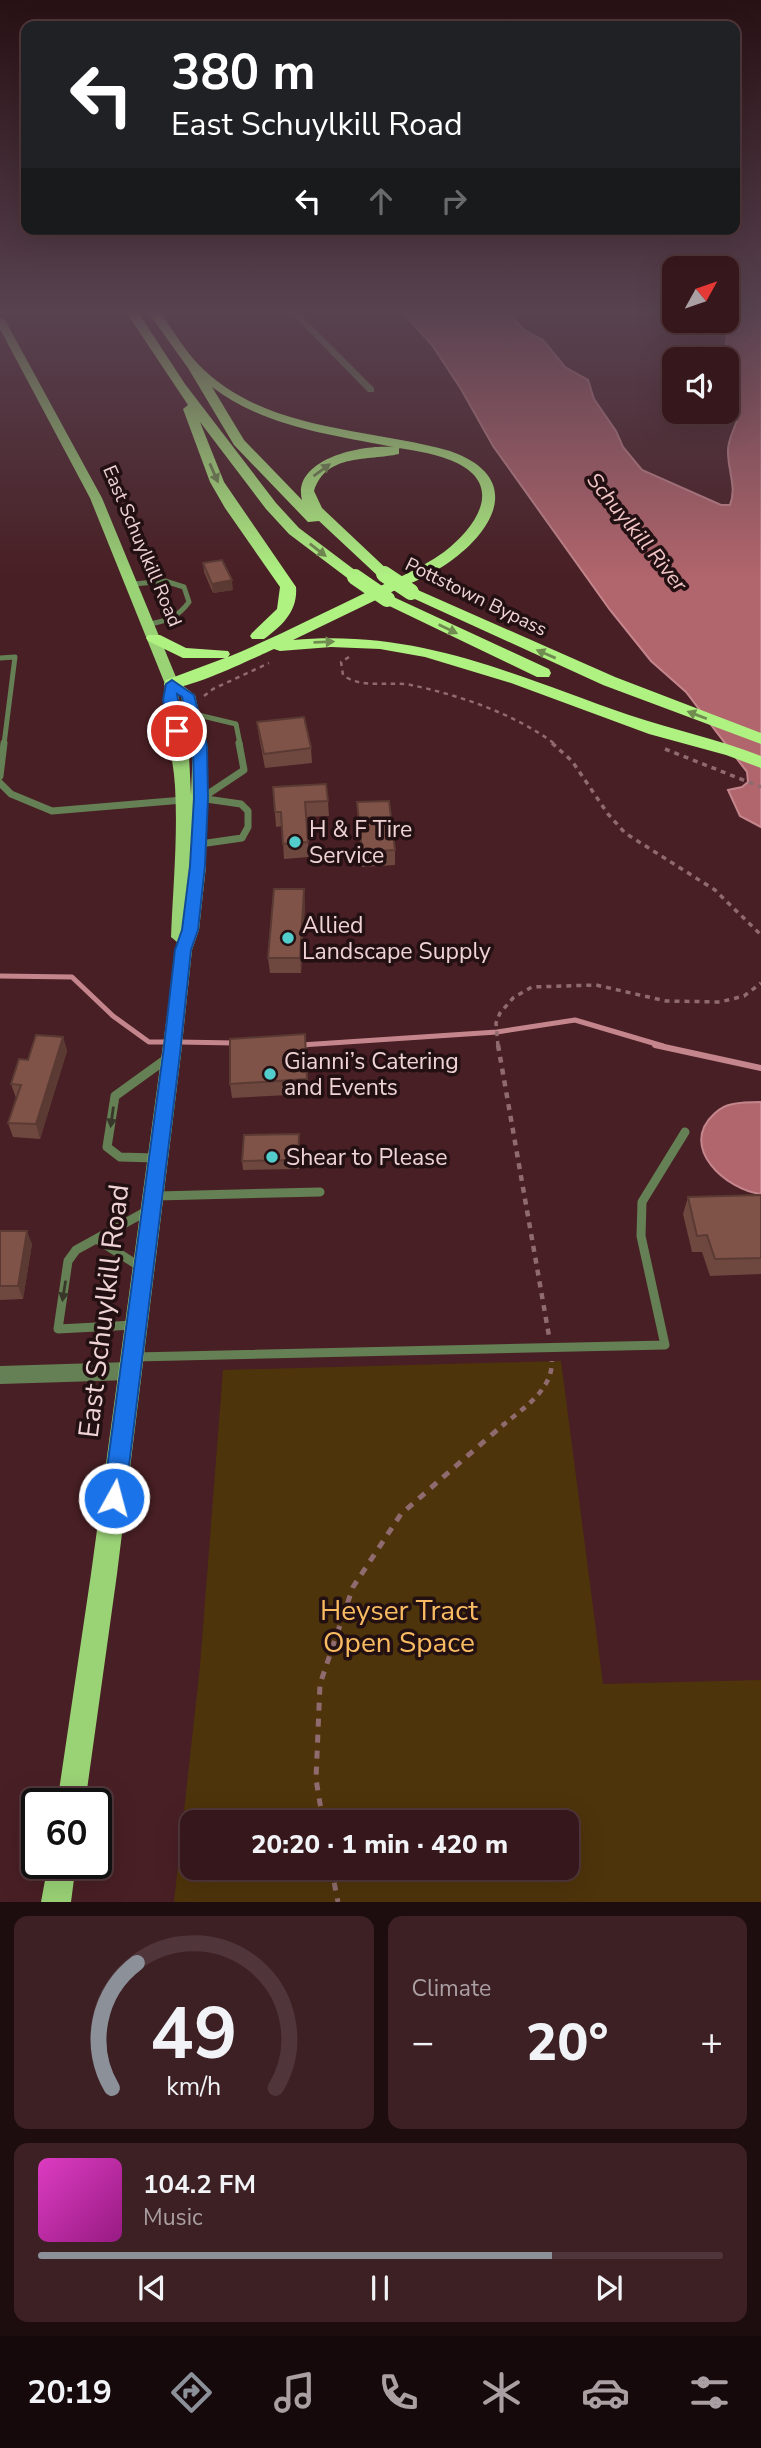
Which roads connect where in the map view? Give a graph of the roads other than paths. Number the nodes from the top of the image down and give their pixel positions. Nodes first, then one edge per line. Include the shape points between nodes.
1 (41, 401) edge
2 (186, 401) edge
3 (191, 401) edge
4 (214, 401) edge
5 (242, 401) edge
6 (384, 574) junction
7 (134, 584) junction
8 (151, 631) junction
9 (258, 643) junction
10 (222, 654) junction
11 (0, 658) edge
12 (172, 684) junction
13 (192, 710) junction
14 (624, 712) junction
15 (761, 739) edge
16 (761, 762) edge
17 (0, 776) edge
18 (0, 783) edge
19 (201, 798) junction
20 (184, 800) junction
21 (191, 845) junction
22 (172, 1054) junction
23 (685, 1132) dead end
24 (157, 1158) junction
25 (320, 1192) dead end
26 (152, 1203) junction
27 (98, 1240) junction
28 (144, 1269) junction
29 (136, 1325) junction
30 (131, 1364) junction
31 (0, 1375) edge
32 (73, 1788) edge
33 (60, 1879) edge
34 (56, 1902) edge

1 - 7 main road, East Schuylkill Road via 96,498
2 -> 9 highway via 222,491 288,587 283,613
3 -> 14 highway, Pottstown Bypass, bridge via 294,531 355,578 387,599
4 - 6 highway, Pottstown Bypass via 239,442 308,515
5 - 9 highway via 310,426 433,450 476,469 490,490 484,516 469,538 449,555
6 -> 9 highway via 310,502 308,485 315,473 339,460 387,451 438,458 468,473 478,487 478,503 464,528 444,548
15 -> 6 highway, Pottstown Bypass, bridge via 609,681 411,592
7 - 8 main road, East Schuylkill Road
7 - 8 lane via 160,579 184,587 189,602 183,612
8 - 10 highway via 175,650
8 - 12 main road, East Schuylkill Road
9 - 10 highway
9 - 12 highway via 209,671
9 -> 14 highway via 342,641 418,650
10 - 12 highway
11 - 17 lane via 15,657
12 - 13 main road, East Schuylkill Road via 188,695
12 - 20 main road, East Schuylkill Road via 170,700
13 - 19 main road, East Schuylkill Road via 200,746
13 - 19 lane via 236,724 244,770
14 - 16 highway
18 - 20 lane via 10,794 52,811
19 - 20 lane
19 - 21 main road, East Schuylkill Road
19 - 21 lane via 241,804 248,811 248,827 242,838 233,841
20 - 21 main road, East Schuylkill Road
21 - 22 main road, East Schuylkill Road via 190,930 183,950
22 - 24 main road, East Schuylkill Road
22 -> 24 lane via 115,1094 107,1147 120,1157
23 - 30 lane via 642,1202 641,1236 665,1345
24 - 26 main road, East Schuylkill Road
25 - 26 lane
26 - 27 lane
26 - 28 main road, East Schuylkill Road
27 - 28 lane
27 -> 29 lane via 76,1250 68,1261 58,1329
28 - 29 main road, East Schuylkill Road
29 - 30 main road, East Schuylkill Road
30 - 31 street
30 - 32 main road, East Schuylkill Road
33 - 34 main road

